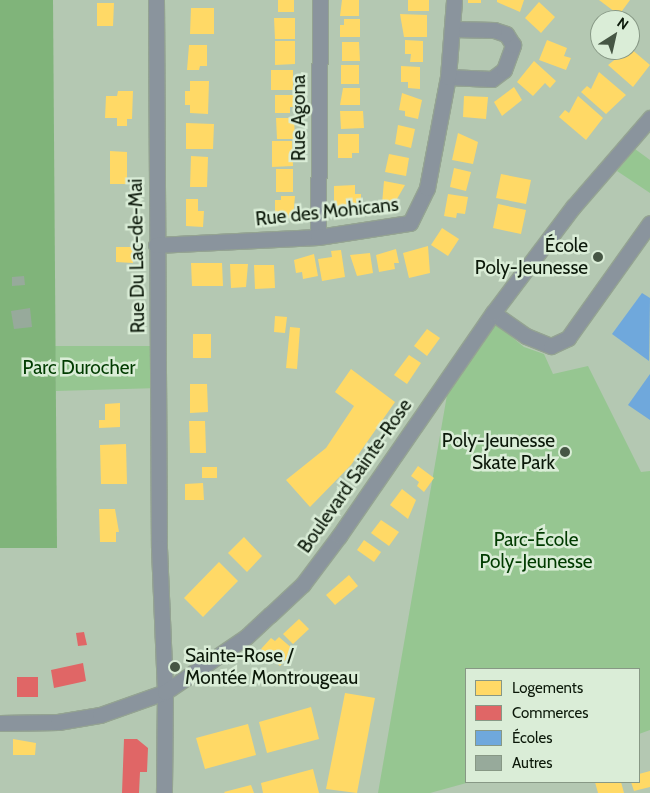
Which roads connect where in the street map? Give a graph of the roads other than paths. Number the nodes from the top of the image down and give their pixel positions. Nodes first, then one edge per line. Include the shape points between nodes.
1 (156, 0) edge
2 (320, 0) edge
3 (454, 0) edge
4 (454, 29) junction
5 (448, 77) junction
6 (650, 118) edge
7 (650, 223) edge
8 (318, 237) junction
9 (156, 245) junction
10 (493, 313) junction
11 (165, 692) junction
12 (0, 723) edge
13 (164, 793) edge

1 - 9 street, Rue Du Lac-de-Mai
2 - 8 street, Rue Agona
3 - 4 street, Rue des Mohicans
4 - 5 street, Rue des Mohicans
4 - 5 street via 494,30 506,34 513,45 504,70 492,79
5 - 8 street, Rue des Mohicans via 427,188 410,223
6 - 10 street, Boulevard Sainte-Rose via 604,169
7 - 10 street via 568,338 552,346 526,336
8 - 9 street, Rue des Mohicans
9 - 11 street, Rue Du Lac-de-Mai via 159,548
10 - 11 street, Boulevard Sainte-Rose via 303,584 246,637
11 - 12 street, Boulevard Sainte-Rose via 100,715 58,722
11 - 13 street, Rue Du Lac-de-Mai

